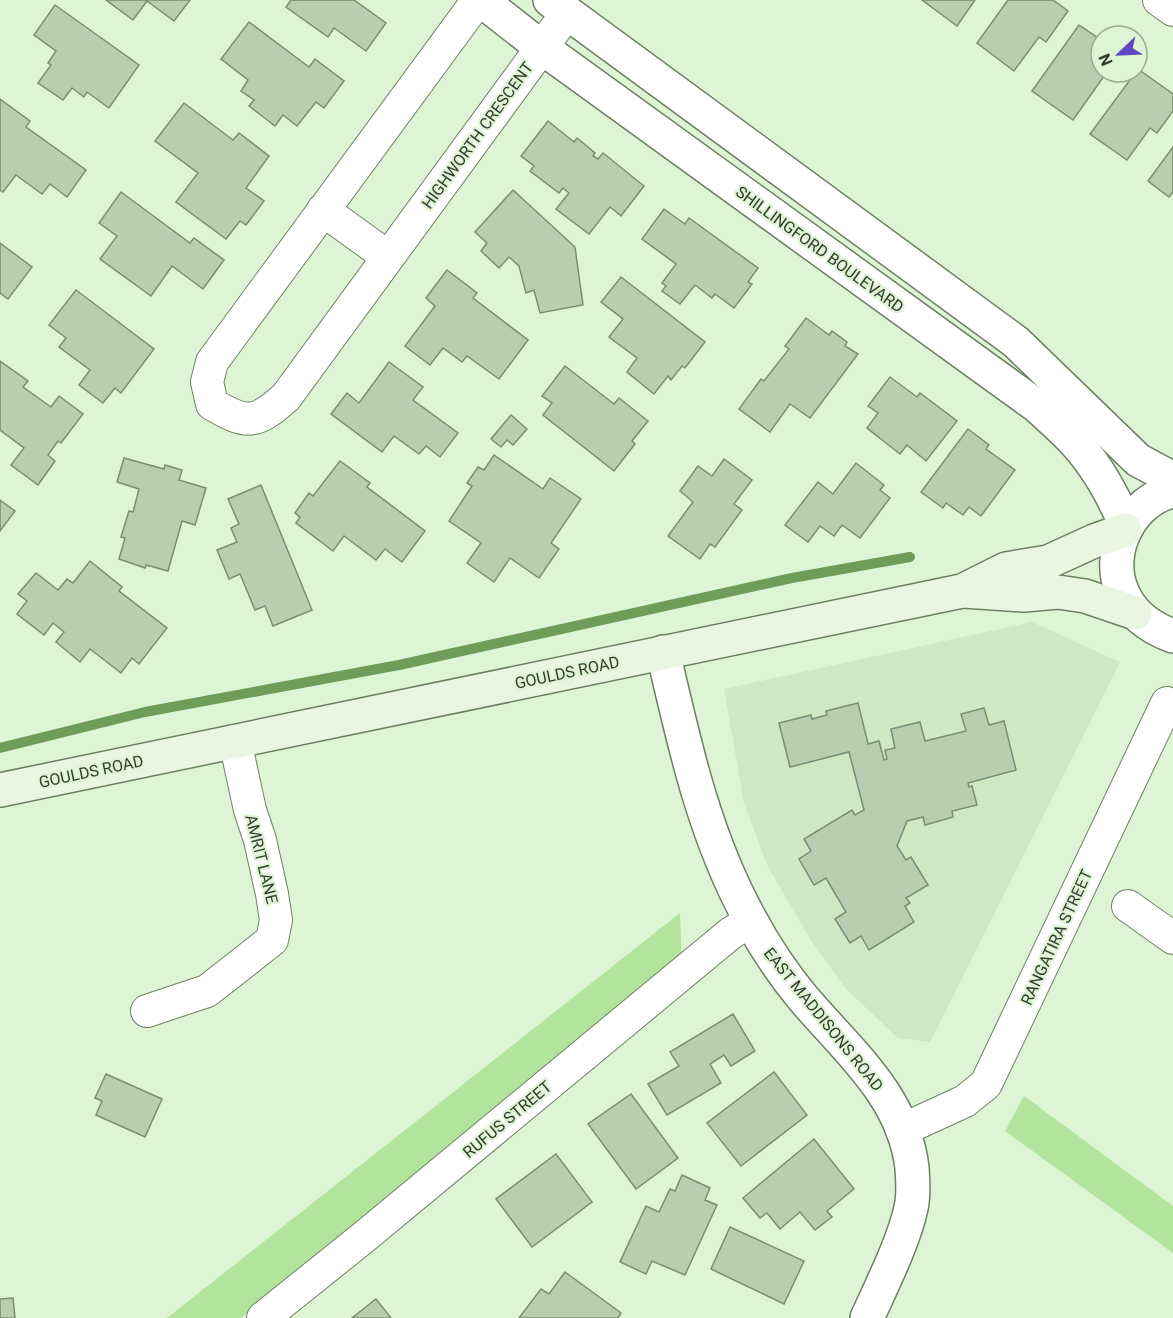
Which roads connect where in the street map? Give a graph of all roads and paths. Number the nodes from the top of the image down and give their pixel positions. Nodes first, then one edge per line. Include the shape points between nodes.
1 (480, 0) edge
2 (1159, 0) edge
3 (559, 6) edge
4 (1173, 10) edge
5 (541, 47) junction
6 (323, 210) junction
7 (388, 257) junction
8 (1173, 479) edge
9 (1173, 491) edge
10 (1126, 528) junction
11 (962, 591) junction
12 (1135, 614) junction
13 (1173, 636) edge
14 (663, 652) junction
15 (1167, 703) dead end
16 (235, 741) junction
17 (0, 790) edge
18 (1128, 906) dead end
19 (751, 921) junction
20 (1173, 938) edge
21 (147, 1011) dead end
22 (902, 1130) junction
23 (263, 1318) edge
24 (867, 1318) edge

1 - 5 street, SHILLINGFORD BOULEVARD
1 - 6 street, HIGHWORTH CRESCENT
2 - 4 street
3 - 5 street, HIGHWORTH CRESCENT
3 - 8 street via 1016,342 1138,460
5 - 7 street, HIGHWORTH CRESCENT
5 - 10 street, SHILLINGFORD BOULEVARD via 1037,406 1092,462
6 - 7 street
6 - 7 street, HIGHWORTH CRESCENT via 212,362 207,382 212,404 241,420 271,410 286,397
9 - 10 street via 1145,505
10 - 11 main road, GOULDS ROAD via 1048,562 1006,569
10 - 12 street via 1119,544 1117,568 1121,591
11 - 12 main road via 1024,595 1059,592 1085,596
11 - 14 main road, GOULDS ROAD
12 - 13 street via 1156,630
14 - 16 main road, GOULDS ROAD
14 - 19 street, EAST MADDISONS ROAD via 683,740 710,831
15 - 22 street, RANGATIRA STREET via 986,1084 965,1101
16 - 17 main road, GOULDS ROAD
16 - 21 street, AMRIT LANE via 272,894 276,921 272,940 207,991
18 - 20 street
19 - 22 street, EAST MADDISONS ROAD via 801,995 871,1074
19 - 23 street, RUFUS STREET via 731,933
22 - 24 street, EAST MADDISONS ROAD via 910,1156 912,1208

